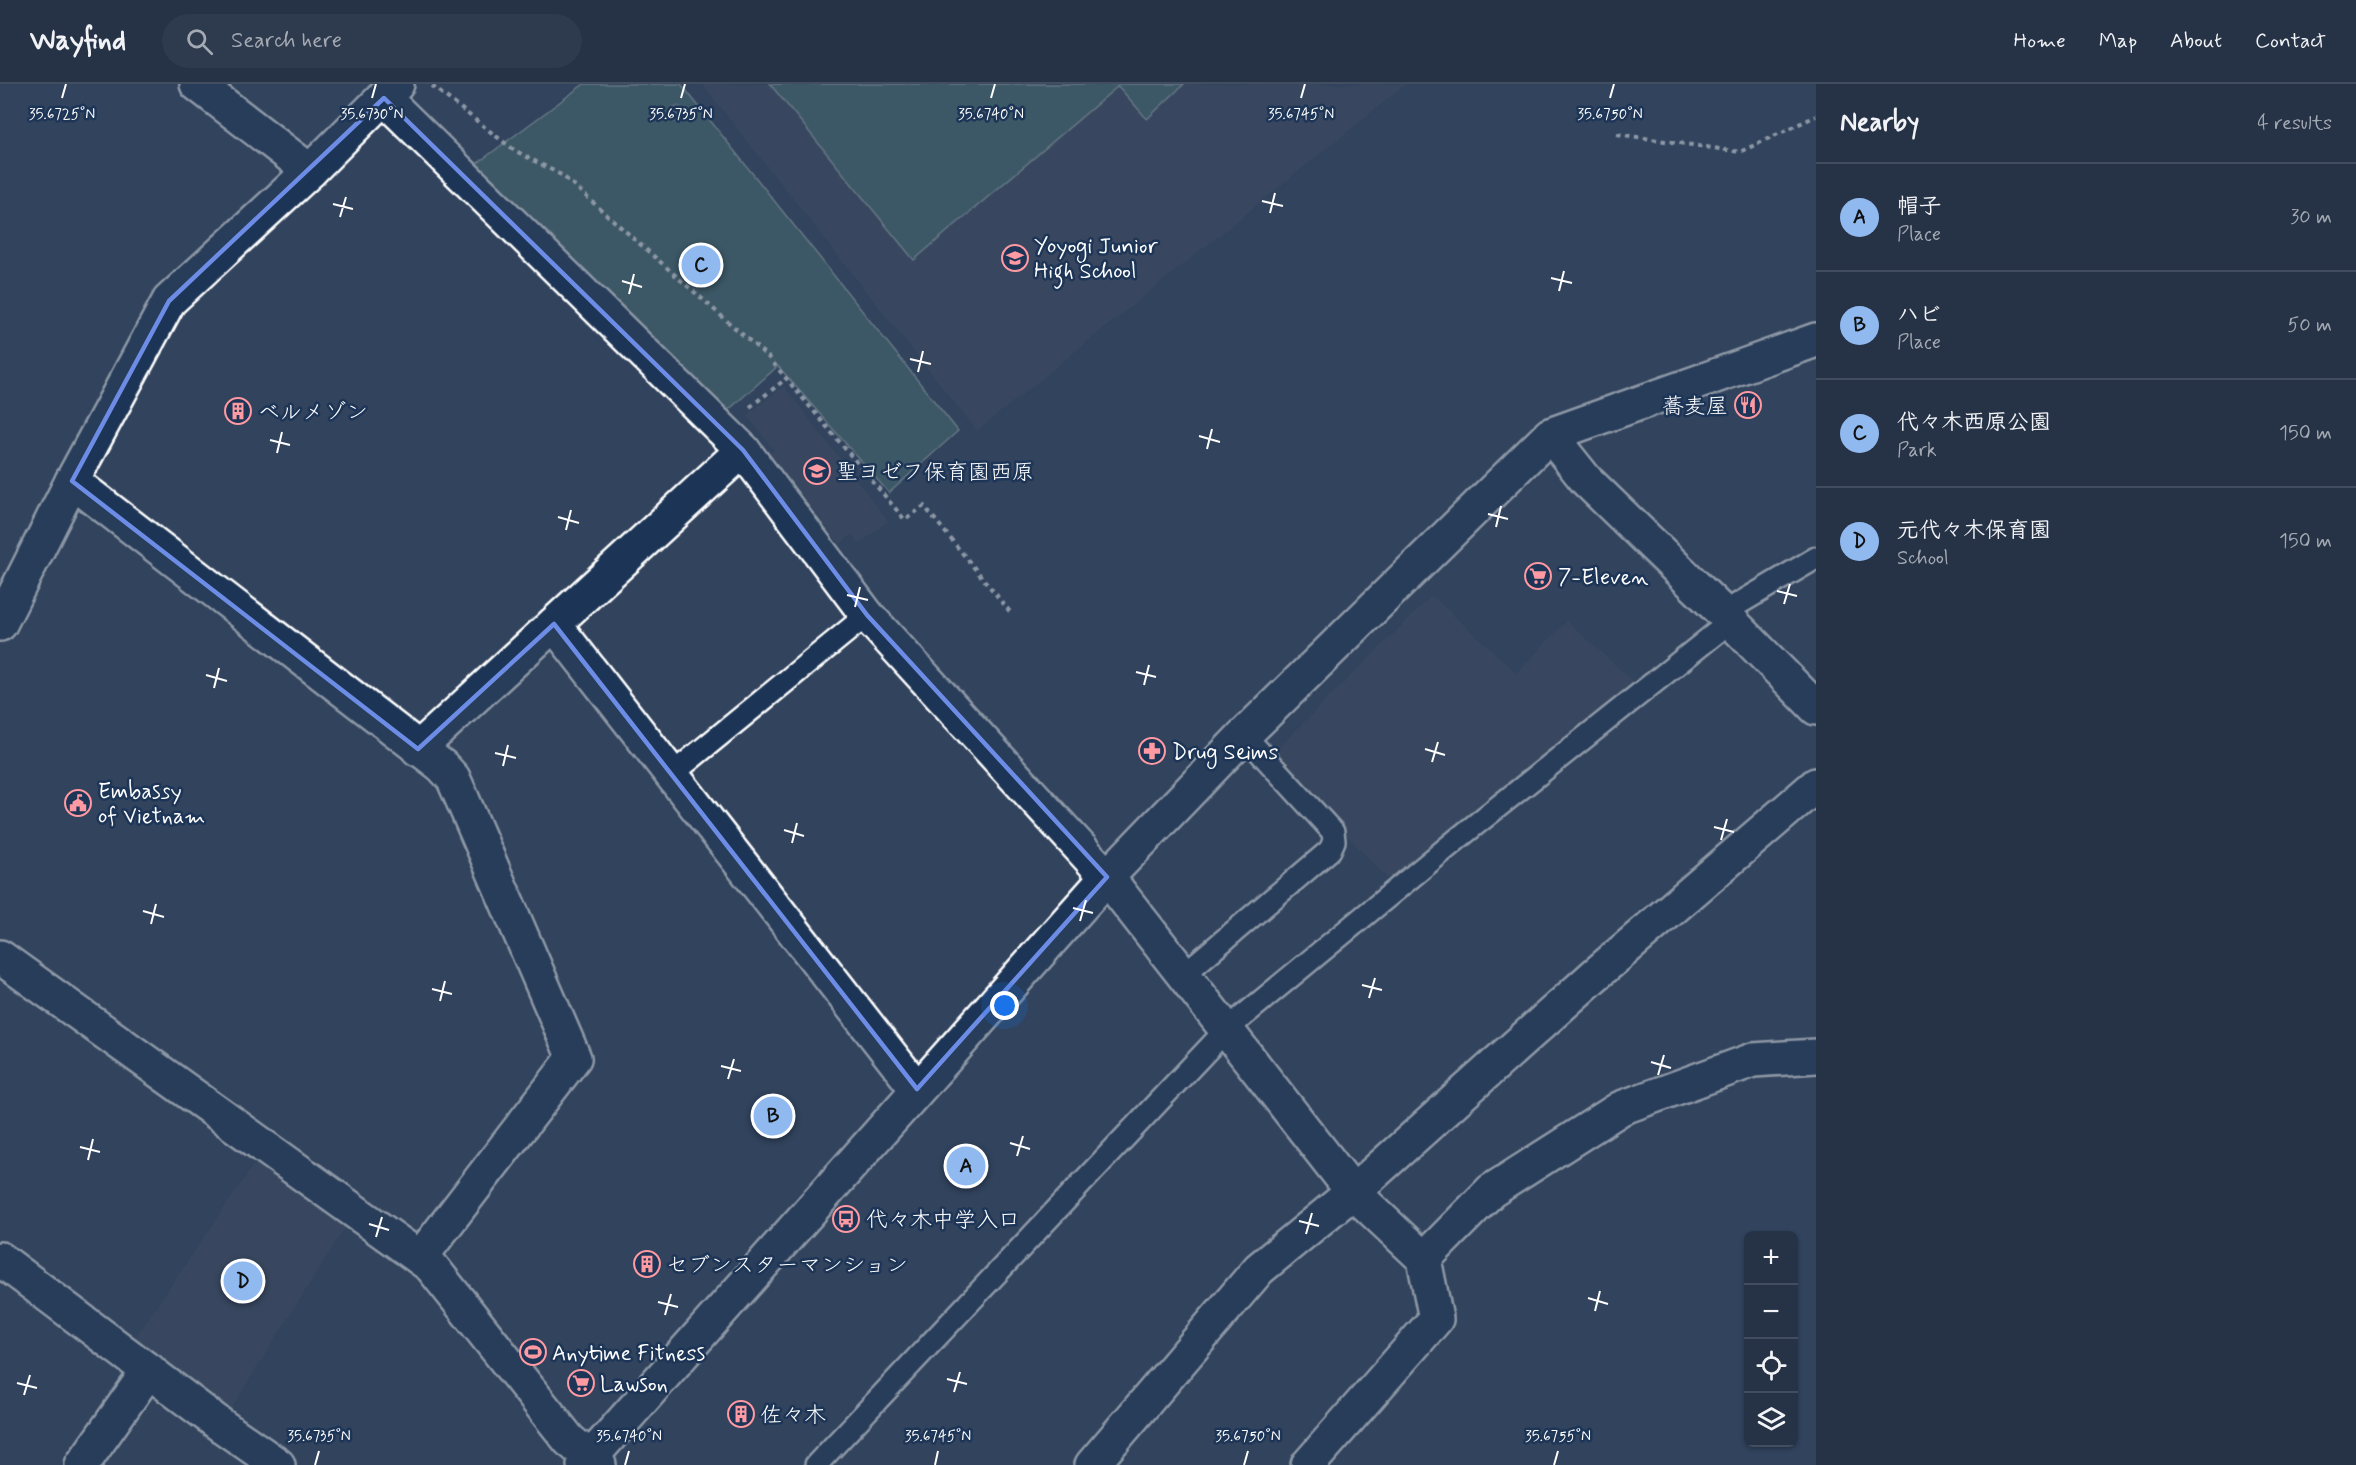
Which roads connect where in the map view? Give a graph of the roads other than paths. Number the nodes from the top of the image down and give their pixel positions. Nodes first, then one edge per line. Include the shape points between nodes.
1 (197, 84) edge
2 (390, 91) edge
3 (310, 171) junction
4 (1816, 340) edge
5 (1551, 435) junction
6 (732, 440) junction
7 (72, 481) junction
8 (1816, 558) edge
9 (867, 615) junction
10 (1727, 617) junction
11 (0, 624) edge
12 (554, 624) junction
13 (1816, 708) edge
14 (1244, 735) junction
15 (418, 749) junction
16 (671, 775) junction
17 (1816, 785) edge
18 (1107, 877) junction
19 (0, 957) edge
20 (1183, 975) junction
21 (1226, 1030) junction
22 (1816, 1056) edge
23 (917, 1089) junction
24 (1353, 1192) junction
25 (420, 1258) junction
26 (0, 1259) edge
27 (1424, 1259) junction
28 (149, 1370) junction
29 (591, 1463) edge
30 (82, 1465) edge
31 (278, 1465) edge
32 (816, 1465) edge
33 (1092, 1465) edge
34 (1308, 1465) edge

1 - 3 street
2 - 3 street
2 - 6 street
3 - 7 street via 168,300
4 - 5 street
5 - 10 street via 1586,480
5 - 14 street
6 - 9 street
6 - 12 street
7 - 11 street
7 - 15 street
8 - 10 lane
9 - 16 lane
9 - 18 street
10 - 13 street
10 - 21 lane
12 - 15 street
12 - 16 street
14 - 18 street
14 - 20 lane via 1333,832 1334,841 1330,850
15 - 25 street via 453,778 574,1058
16 - 23 street
17 - 24 street via 1595,975
18 - 20 street
18 - 23 street
19 - 25 street
20 - 21 street
21 - 24 street
21 - 32 lane
22 - 27 street via 1753,1059 1621,1108 1491,1191
23 - 29 street
24 - 27 street
24 - 33 street via 1259,1269
25 - 29 street via 431,1266
26 - 28 street
27 - 34 street via 1436,1319
28 - 30 street
28 - 31 street

